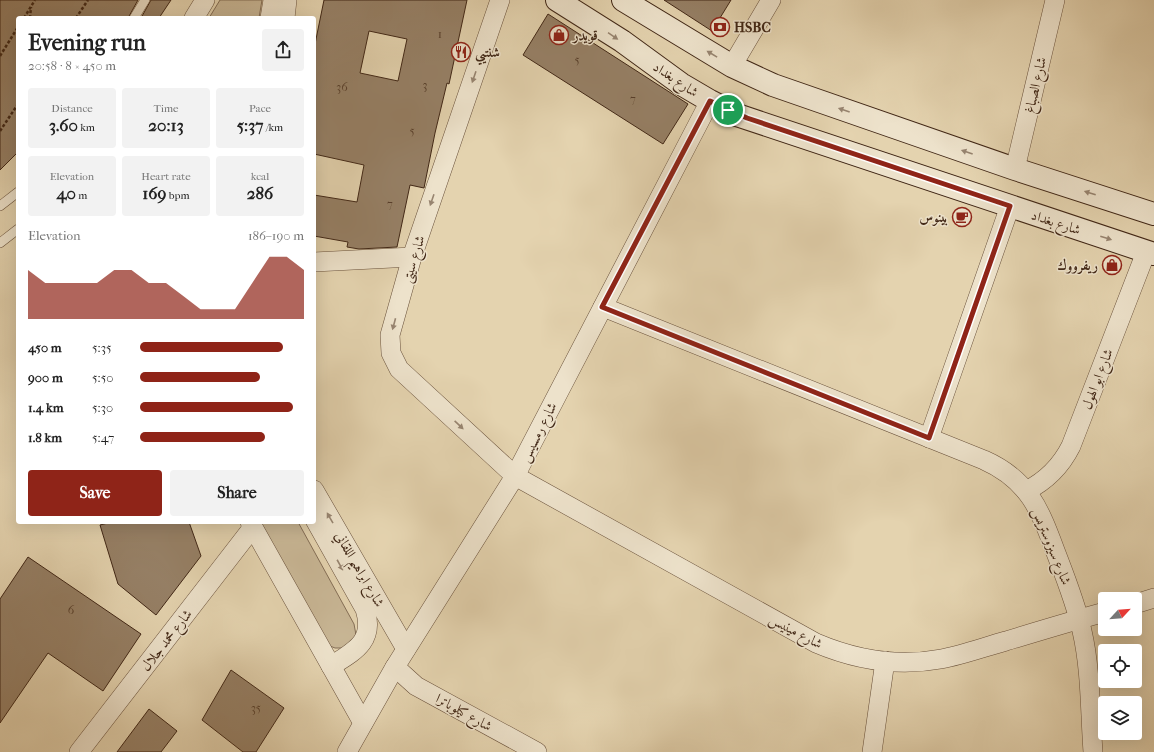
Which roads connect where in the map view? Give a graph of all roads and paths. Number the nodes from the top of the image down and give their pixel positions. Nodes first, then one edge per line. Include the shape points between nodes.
1 (35, 0) edge
2 (88, 0) edge
3 (145, 0) edge
4 (205, 0) edge
5 (273, 0) edge
6 (288, 0) edge
7 (500, 0) edge
8 (557, 0) edge
9 (623, 0) edge
10 (771, 0) edge
11 (1055, 0) edge
12 (32, 5) junction
13 (25, 16) edge
14 (30, 16) edge
15 (77, 16) edge
16 (135, 16) edge
17 (195, 16) edge
18 (270, 16) edge
19 (284, 16) edge
20 (16, 30) edge
21 (0, 56) edge
22 (732, 66) junction
23 (710, 101) junction
24 (16, 107) edge
25 (0, 131) edge
26 (1015, 169) junction
27 (16, 194) edge
28 (0, 206) edge
29 (1010, 206) junction
30 (1154, 214) edge
31 (16, 231) edge
32 (0, 243) edge
33 (1150, 253) edge
34 (412, 257) junction
35 (316, 262) edge
36 (602, 307) junction
37 (929, 438) junction
38 (515, 476) junction
39 (1026, 491) junction
40 (316, 493) edge
41 (316, 522) edge
42 (251, 525) edge
43 (1154, 598) edge
44 (1142, 602) edge
45 (1098, 614) edge
46 (1079, 619) junction
47 (406, 649) junction
48 (885, 661) junction
49 (331, 666) junction
50 (394, 667) junction
51 (363, 723) junction
52 (79, 752) edge
53 (347, 752) edge
54 (537, 752) edge
55 (872, 752) edge
56 (1093, 752) edge

1 - 12 path
2 - 15 path
3 - 16 lane
4 - 17 street
5 - 18 street
6 - 19 street
7 -> 34 street, شارع سيتى
8 -> 23 main road, شارع بغداد
22 -> 9 main road
10 - 22 street
11 - 26 street, شارع الصباغ
12 - 13 path
12 - 14 path
20 - 21 path
26 -> 22 main road via 773,85
23 - 29 main road, شارع بغداد via 747,118
23 - 36 street, شارع رمسيس
24 - 25 path
30 -> 26 main road
27 - 28 lane
29 -> 33 main road, شارع بغداد
29 - 37 street
31 - 32 lane
33 - 39 street, شارع ابو الهول via 1071,446 1053,472
34 - 35 street
34 -> 38 street, شارع سيتى via 390,335 393,359 399,369
36 - 37 street, شارع سيزوستريس
36 - 38 street, شارع رمسيس
37 - 39 street, شارع سيزوستريس via 994,464
38 - 47 street, شارع رمسيس
38 - 48 street, شارع مينيس via 816,643 854,656
39 - 46 street, شارع سيزوستريس via 1039,510 1072,594
47 -> 40 street, شارع ابراهيم اللقاني
41 -> 49 street, شارع ابراهيم اللقاني via 364,609 368,625 358,648
42 - 49 street
42 - 52 street, شارع محمد جلال
43 - 44 street
45 - 46 street, شارع مينيس
46 - 48 street, شارع مينيس via 948,657 914,662
46 - 56 street, شارع سيزوستريس via 1087,663
47 - 50 street, شارع رمسيس
48 - 55 street
49 - 51 street
50 - 51 street, شارع رمسيس
50 - 54 street, شارع كيلوباترا via 416,686
51 - 53 street, شارع رمسيس

